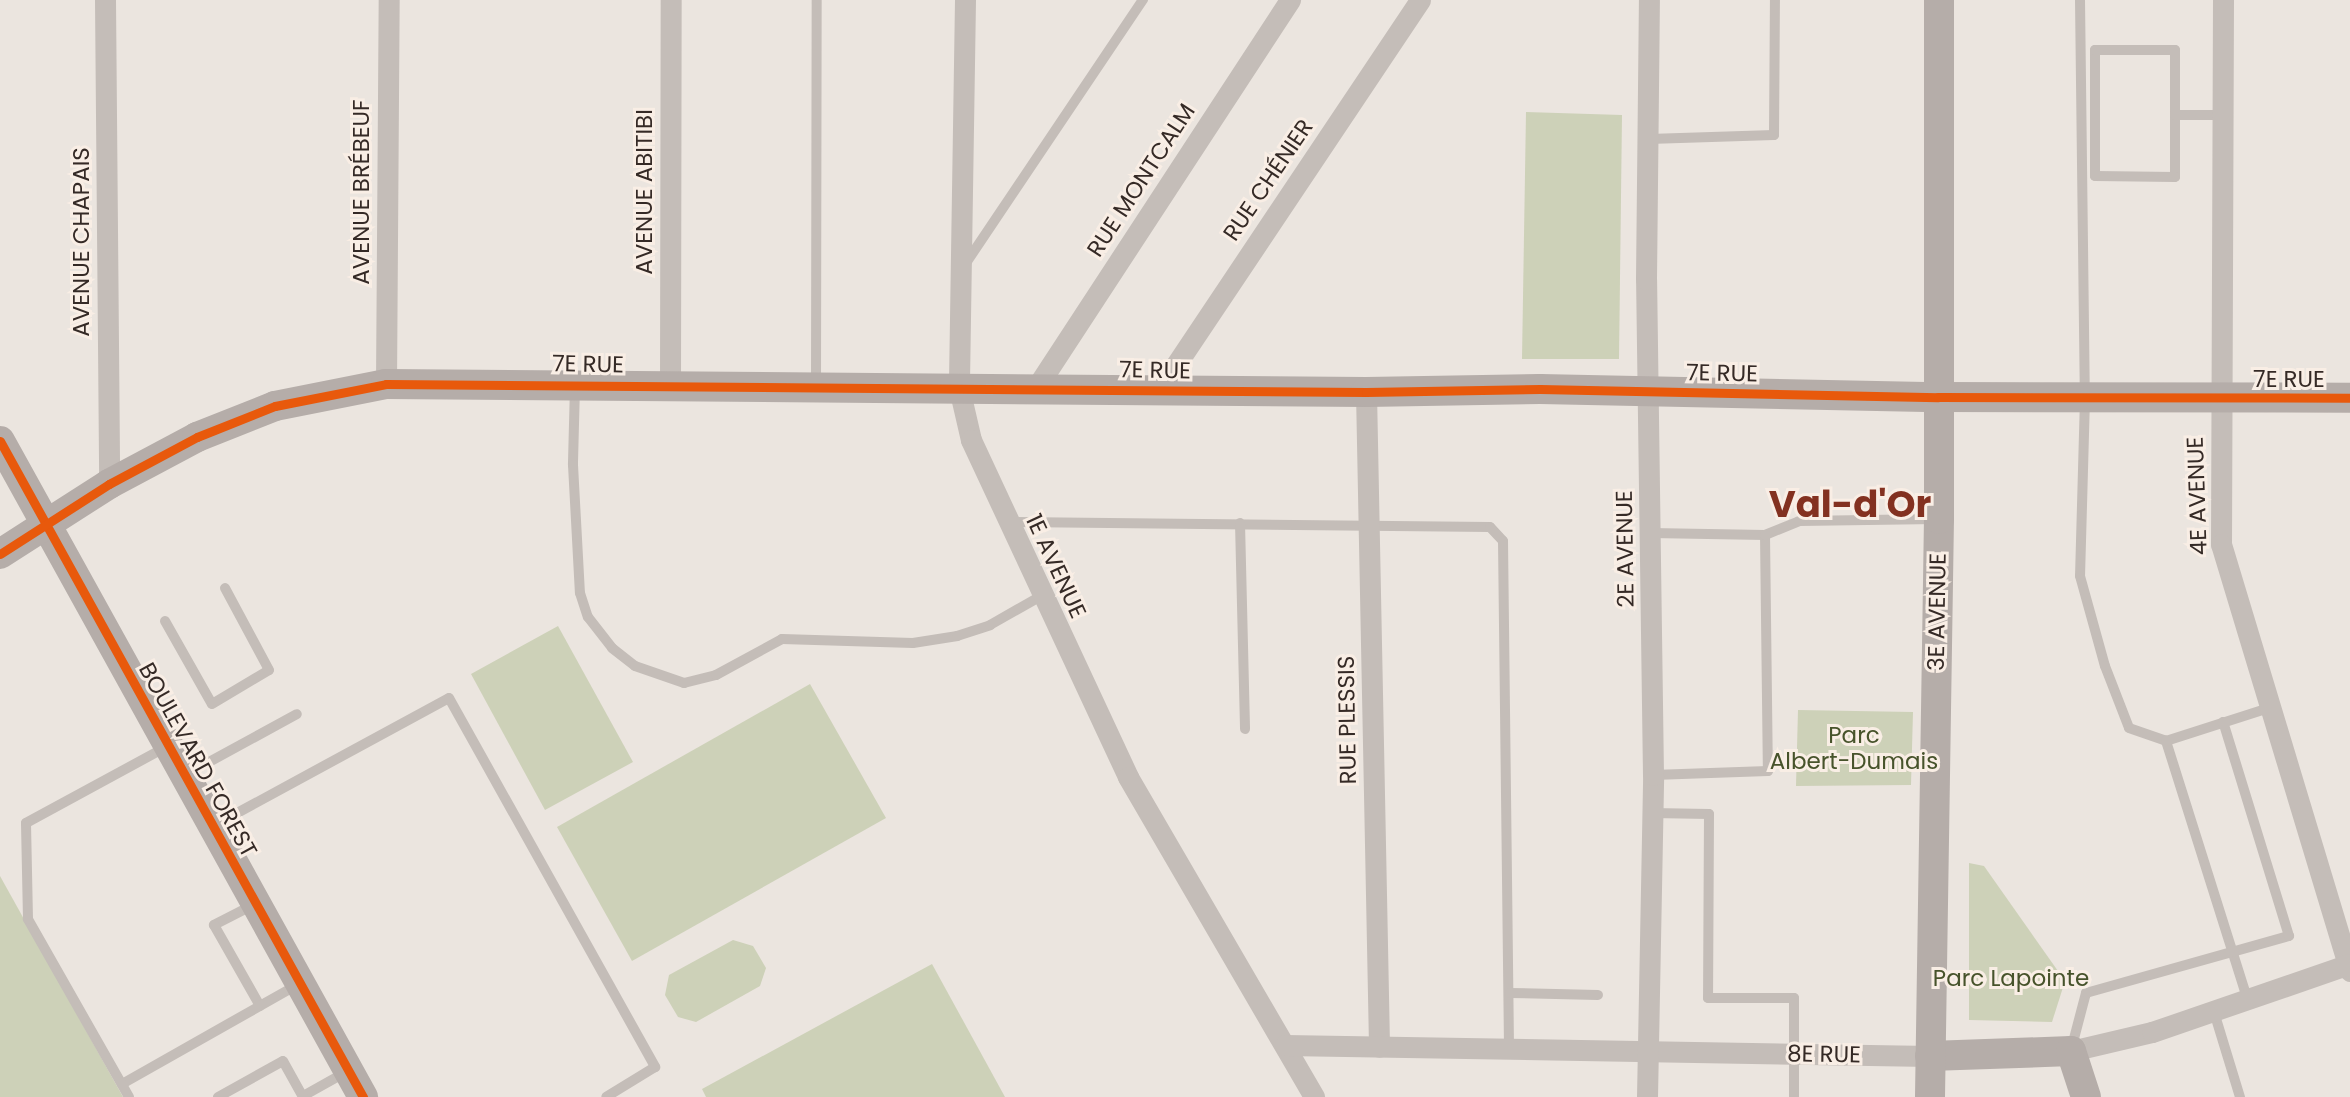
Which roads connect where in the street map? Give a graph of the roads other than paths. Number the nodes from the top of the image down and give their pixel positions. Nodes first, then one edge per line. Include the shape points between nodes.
1 (106, 0) edge
2 (388, 0) edge
3 (671, 0) edge
4 (817, 0) edge
5 (965, 0) edge
6 (1143, 0) edge
7 (1290, 0) edge
8 (1420, 0) edge
9 (1648, 0) edge
10 (1775, 0) edge
11 (1939, 0) edge
12 (2080, 0) edge
13 (2224, 0) edge
14 (2175, 115) junction
15 (2224, 115) junction
16 (1648, 139) junction
17 (964, 266) junction
18 (575, 383) junction
19 (387, 384) junction
20 (670, 385) junction
21 (816, 387) junction
22 (959, 388) junction
23 (1036, 388) junction
24 (1159, 390) junction
25 (1649, 390) junction
26 (1366, 392) junction
27 (1938, 397) junction
28 (2085, 398) junction
29 (2220, 398) junction
30 (2350, 398) edge
31 (0, 441) edge
32 (109, 484) junction
33 (1939, 519) junction
34 (1006, 522) junction
35 (45, 523) junction
36 (1240, 523) junction
37 (1369, 523) junction
38 (1651, 533) junction
39 (1765, 535) junction
40 (0, 554) edge
41 (225, 588) dead end
42 (1041, 597) junction
43 (165, 621) dead end
44 (2269, 708) junction
45 (296, 714) dead end
46 (2223, 722) junction
47 (1245, 729) dead end
48 (2166, 741) junction
49 (168, 746) junction
50 (1653, 775) junction
51 (185, 776) junction
52 (1652, 813) junction
53 (212, 826) junction
54 (256, 903) junction
55 (2232, 953) junction
56 (2349, 967) edge
57 (300, 983) junction
58 (1510, 993) junction
59 (1598, 995) dead end
60 (2248, 1001) junction
61 (260, 1006) junction
62 (2214, 1012) junction
63 (1285, 1045) junction
64 (1509, 1046) junction
65 (1379, 1047) junction
66 (1647, 1051) junction
67 (2071, 1051) junction
68 (1795, 1054) junction
69 (1930, 1056) junction
70 (348, 1071) junction
71 (122, 1084) junction
72 (303, 1096) edge
73 (129, 1097) edge
74 (218, 1097) edge
75 (363, 1097) edge
76 (606, 1097) edge
77 (1314, 1097) edge
78 (1647, 1097) edge
79 (1794, 1097) edge
80 (1930, 1097) edge
81 (2086, 1097) edge
82 (2240, 1097) edge

1 - 32 street, AVENUE CHAPAIS
2 - 19 street, AVENUE BRÉBEUF
3 - 20 street, AVENUE ABITIBI
4 - 21 lane
5 - 17 street, 1E AVENUE
6 - 17 lane
7 - 23 street, RUE MONTCALM
8 - 24 street, RUE CHÉNIER
9 - 16 street, 2E AVENUE
10 - 16 lane via 1773,135
11 - 27 street, 3E AVENUE
12 - 28 lane
13 - 15 street, 4E AVENUE
14 - 14 lane via 2175,50 2095,50 2095,176 2175,177
14 - 15 lane
15 - 29 street, 4E AVENUE
16 - 25 street, 2E AVENUE
17 - 22 street, 1E AVENUE
18 - 19 street, 7E RUE
18 - 20 street, 7E RUE
18 - 42 lane via 573,465 580,593 588,617 612,648 635,666 684,683 716,676 782,639 913,643 957,636
19 - 32 street, 7E RUE via 275,406 197,437
20 - 21 street, 7E RUE
21 - 22 street, 7E RUE
22 - 23 street, 7E RUE
22 - 34 street, 1E AVENUE via 971,440
23 - 24 street, 7E RUE
24 - 26 street, 7E RUE
25 - 26 street, 7E RUE
25 - 27 street, 7E RUE
25 - 38 street, 2E AVENUE
26 - 37 street, RUE PLESSIS
27 - 28 street, 7E RUE
27 - 33 street, 3E AVENUE
28 - 29 street, 7E RUE
28 - 48 lane via 2078,524 2080,576 2088,612 2129,728
29 - 30 street, 7E RUE
29 - 44 street, 4E AVENUE via 2221,544
31 - 35 street, BOULEVARD FOREST
32 - 35 street, 7E RUE
33 - 39 lane via 1799,521
33 - 69 street, 3E AVENUE
34 - 36 lane
34 - 42 street, 1E AVENUE
35 - 40 street, 7E RUE
35 - 49 street, BOULEVARD FOREST
36 - 37 lane
36 - 47 lane
37 - 58 lane via 1490,527 1503,541
37 - 65 street, RUE PLESSIS
38 - 39 lane
38 - 50 street, 2E AVENUE
39 - 50 lane via 1768,771
41 - 43 lane via 269,670 212,704
42 - 63 street, 1E AVENUE via 1128,777
44 - 46 lane
44 - 56 street, 4E AVENUE
45 - 51 lane
46 - 48 lane
46 - 55 lane via 2289,936
48 - 55 lane
49 - 51 street, BOULEVARD FOREST
49 - 71 lane via 26,823 29,919
50 - 52 street, 2E AVENUE
51 - 53 street, BOULEVARD FOREST
52 - 66 street, 2E AVENUE
52 - 68 lane via 1709,814 1708,998 1794,998
53 - 54 street, BOULEVARD FOREST
53 - 76 lane via 449,698 655,1067
54 - 57 street, BOULEVARD FOREST
54 - 61 lane via 214,925
55 - 60 lane
55 - 67 lane via 2086,993
56 - 60 street, 8E RUE
57 - 61 lane
57 - 70 street, BOULEVARD FOREST
58 - 59 lane
58 - 64 lane
60 - 62 street, 8E RUE
61 - 71 lane
62 - 67 street, 8E RUE
62 - 82 lane
63 - 65 street, 8E RUE
63 - 77 street, 1E AVENUE
64 - 65 street, 8E RUE
64 - 66 street, 8E RUE
66 - 68 street, 8E RUE
66 - 78 street, 2E AVENUE
67 - 69 street, 8E RUE
67 - 81 street
68 - 69 street, 8E RUE
68 - 79 lane
69 - 80 street, 3E AVENUE
70 - 72 lane
70 - 75 street, BOULEVARD FOREST
71 - 73 lane
72 - 74 lane via 283,1061

